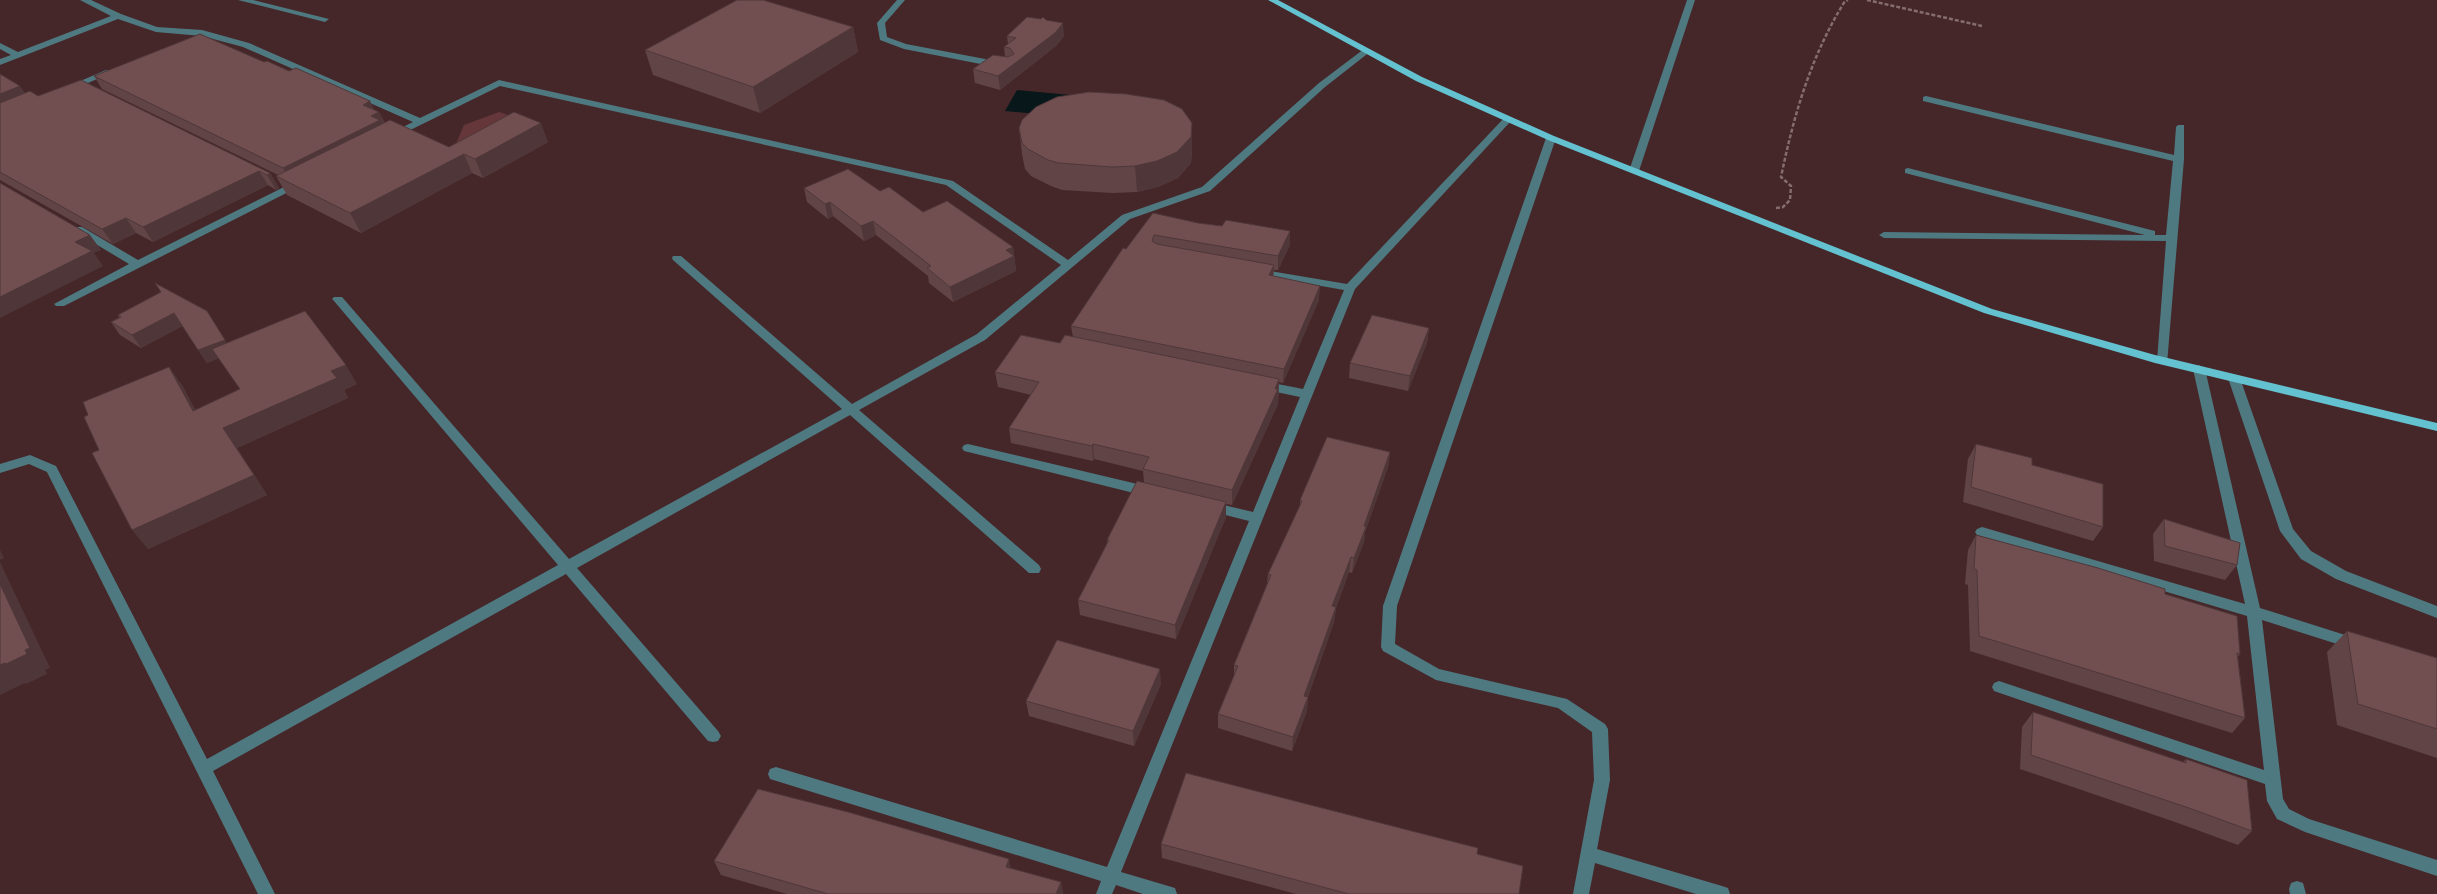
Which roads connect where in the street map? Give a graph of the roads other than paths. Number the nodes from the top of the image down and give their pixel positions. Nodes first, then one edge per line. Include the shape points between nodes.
1 (84, 0) edge
2 (242, 0) edge
3 (901, 0) edge
4 (1272, 0) edge
5 (1691, 0) edge
6 (118, 16) junction
7 (325, 19) dead end
8 (202, 33) junction
9 (185, 40) edge
10 (0, 46) edge
11 (1368, 51) junction
12 (18, 55) junction
13 (0, 62) edge
14 (1010, 66) edge
15 (115, 69) edge
16 (62, 91) edge
17 (1926, 100) dead end
18 (1508, 119) junction
19 (421, 122) junction
20 (2181, 127) dead end
21 (1551, 138) junction
22 (386, 139) edge
23 (2179, 158) junction
24 (1634, 171) junction
25 (1908, 171) dead end
26 (307, 179) edge
27 (278, 182) edge
28 (290, 188) junction
29 (67, 223) edge
30 (1884, 235) dead end
31 (2171, 238) junction
32 (677, 258) dead end
33 (138, 265) junction
34 (1068, 265) junction
35 (1244, 269) edge
36 (1350, 288) junction
37 (338, 299) dead end
38 (60, 304) dead end
39 (2164, 361) junction
40 (2199, 369) junction
41 (2234, 378) junction
42 (1250, 382) edge
43 (1307, 394) junction
44 (850, 409) junction
45 (2437, 427) edge
46 (968, 448) dead end
47 (0, 469) edge
48 (1162, 495) edge
49 (1200, 504) edge
50 (1258, 518) junction
51 (1982, 532) dead end
52 (567, 566) junction
53 (1034, 569) dead end
54 (2254, 612) junction
55 (2437, 612) edge
56 (2373, 649) edge
57 (1999, 687) dead end
58 (713, 736) dead end
59 (205, 768) junction
60 (776, 774) dead end
61 (2271, 779) junction
62 (1588, 854) junction
63 (2437, 868) edge
64 (1111, 876) junction
65 (267, 894) edge
66 (1104, 894) edge
67 (1169, 894) edge
68 (1581, 894) edge
69 (1722, 894) edge

1 - 6 street
2 - 7 street
3 - 14 street via 881,23 883,38 904,46
4 - 11 main road
5 - 24 street
6 - 8 street via 156,29
6 - 12 street
8 - 9 street
8 - 19 street via 246,46
10 - 12 street
11 - 18 main road via 1418,79
11 - 34 street via 1322,85 1206,189 1126,217
12 - 13 street
15 - 16 street via 84,86
17 - 23 street
18 - 21 main road
18 - 36 street
19 - 22 street
19 - 34 street via 498,83 551,94 949,183
20 - 23 street
21 - 24 main road
21 - 62 street via 1390,606 1388,647 1436,674 1562,704 1600,729 1602,780
23 - 31 street
24 - 39 main road via 1988,311 2062,335
25 - 31 street
26 - 28 street
27 - 28 street
28 - 33 street
29 - 33 street
30 - 31 street
31 - 39 street
32 - 44 street
33 - 38 street
34 - 44 street via 981,336
35 - 36 street
36 - 43 street
37 - 52 street
39 - 40 main road
40 - 41 main road
40 - 54 street
41 - 45 main road
41 - 55 street via 2287,531 2306,555 2342,575
42 - 43 street
43 - 50 street
44 - 52 street
44 - 53 street
46 - 48 street
47 - 59 street via 30,460 52,470
49 - 50 street
50 - 64 street
51 - 54 street
52 - 58 street
52 - 59 street
54 - 56 street
54 - 61 street
57 - 61 street
59 - 65 street
60 - 64 street
61 - 63 street via 2275,801 2284,814 2305,825
62 - 68 street
62 - 69 street
64 - 66 street
64 - 67 street

